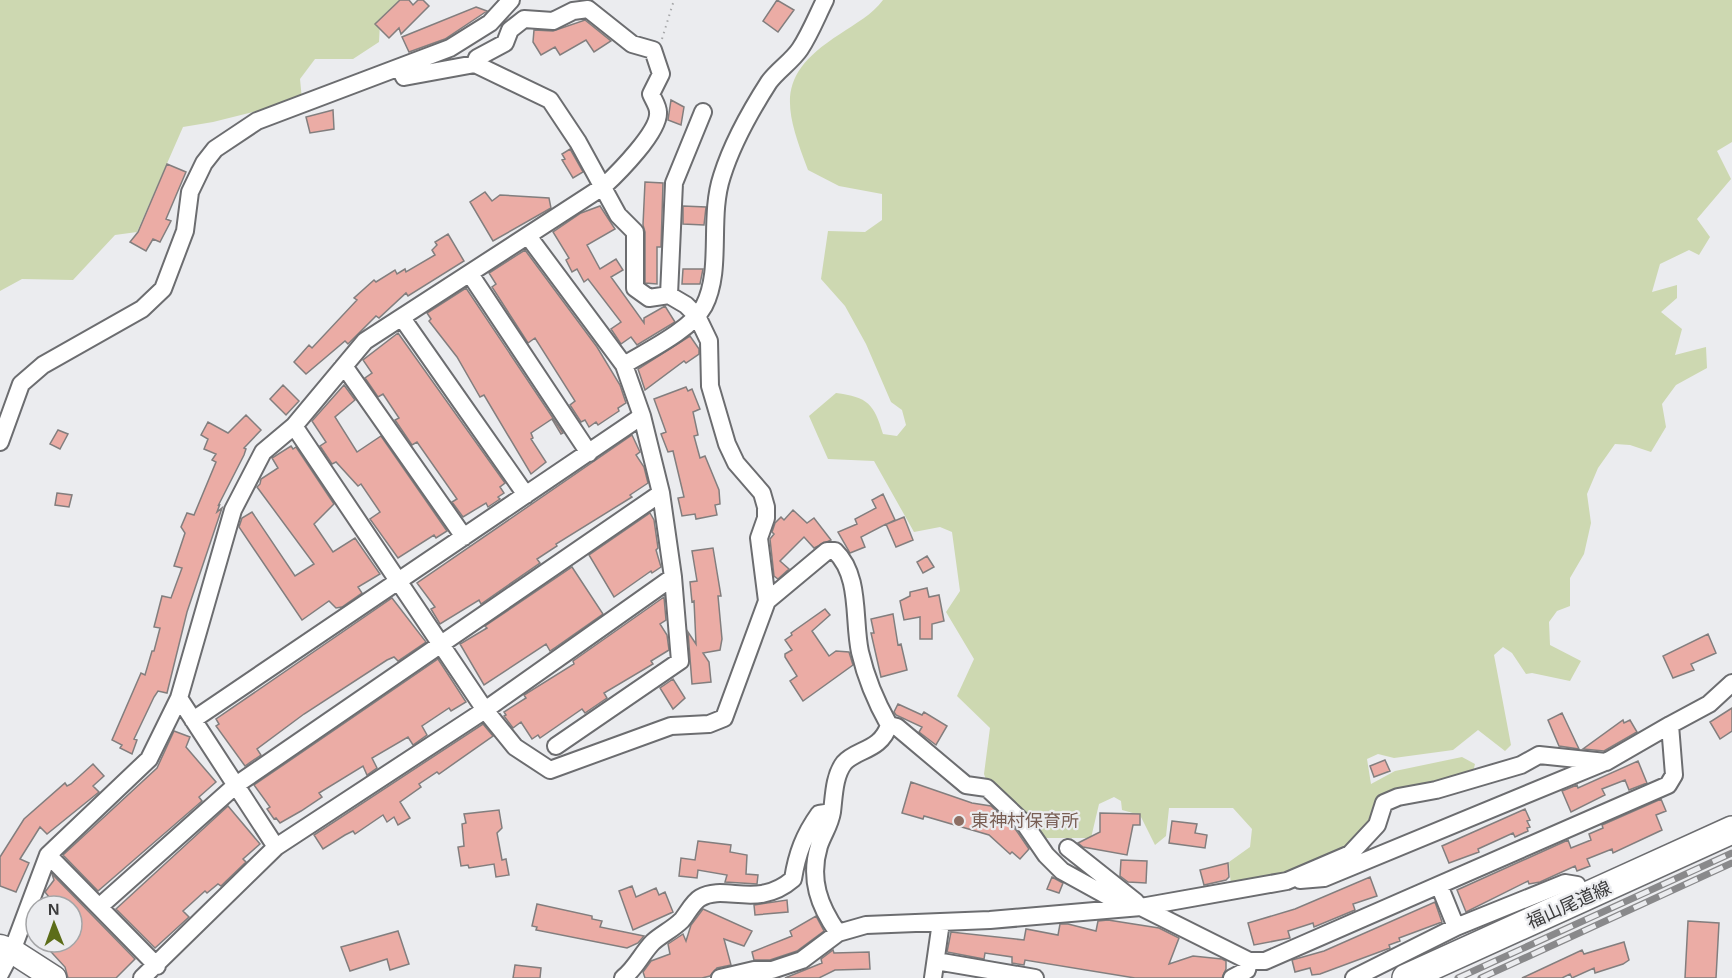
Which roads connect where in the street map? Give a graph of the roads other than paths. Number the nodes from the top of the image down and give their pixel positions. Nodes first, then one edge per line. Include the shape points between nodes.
1 (511, 0) edge
2 (825, 0) edge
3 (475, 64) junction
4 (400, 69) junction
5 (703, 112) dead end
6 (604, 186) junction
7 (528, 236) junction
8 (470, 274) junction
9 (669, 295) junction
10 (696, 316) junction
11 (402, 318) junction
12 (624, 365) junction
13 (344, 366) junction
14 (642, 416) junction
15 (294, 426) junction
16 (0, 442) edge
17 (588, 453) junction
18 (661, 493) junction
19 (526, 495) junction
20 (464, 537) junction
21 (673, 577) junction
22 (399, 581) junction
23 (767, 601) junction
24 (441, 644) junction
25 (1732, 683) edge
26 (179, 698) junction
27 (485, 710) junction
28 (193, 720) junction
29 (1670, 724) junction
30 (889, 726) junction
31 (556, 746) dead end
32 (1606, 762) junction
33 (236, 785) junction
34 (832, 812) junction
35 (1732, 831) edge
36 (276, 847) junction
37 (1068, 848) dead end
38 (48, 855) junction
39 (1287, 881) junction
40 (1439, 885) junction
41 (1583, 899) junction
42 (99, 907) junction
43 (1141, 907) junction
44 (940, 921) junction
45 (1456, 927) junction
46 (837, 933) junction
47 (6, 949) edge
48 (936, 961) junction
49 (1249, 961) junction
50 (157, 966) junction
51 (0, 975) edge
52 (54, 978) edge
53 (142, 978) edge
54 (623, 978) edge
55 (720, 978) edge
56 (933, 978) edge
57 (1035, 978) edge
58 (1232, 978) edge
59 (1354, 978) edge
60 (1406, 978) edge

1 - 4 street via 490,23 468,38
2 - 10 street via 799,50 770,80 722,173 714,202 714,275
3 - 4 street via 404,77
3 - 6 street via 550,100
3 - 6 street via 477,58 505,43 510,30 524,19 553,21 588,9 632,44 653,50 661,74 651,94 658,111 656,125 620,172
4 - 16 street via 257,121 215,149 190,192 185,231 163,289 142,309 43,365 21,384
5 - 9 street via 674,183
6 - 7 street
6 - 9 street via 618,215 635,232 635,288 649,298
7 - 8 street
7 - 12 street
8 - 11 street
8 - 17 street
9 - 10 street via 686,304
10 - 12 street
10 - 23 street via 709,341 710,386 727,444 736,463 762,493 766,518 759,538
11 - 13 street via 365,341
11 - 19 street
12 - 14 street
13 - 15 street
13 - 20 street
14 - 17 street
14 - 18 street
15 - 22 street
15 - 26 street via 263,452 233,510
17 - 19 street
18 - 21 street
18 - 24 street
19 - 20 street
20 - 22 street
21 - 27 street
21 - 31 street via 680,661
22 - 24 street
22 - 28 street
23 - 27 street via 724,718 709,724 671,726 550,770 514,747
23 - 30 street via 827,551 835,551 842,558 849,575 860,650 872,693
24 - 27 street
24 - 33 street
25 - 29 street via 1709,704
26 - 28 street
26 - 38 street via 149,759
27 - 36 street
28 - 33 street
29 - 32 street
29 - 40 street via 1674,776 1668,785
30 - 34 street via 879,741 845,761 838,773
30 - 43 street via 897,727 966,785 987,788 1024,823 1062,871 1111,898
32 - 39 street via 1324,878
32 - 39 street via 1539,755 1521,765 1447,787 1398,796 1384,803 1377,825 1350,854
33 - 36 street
33 - 42 street
34 - 46 street via 814,866 820,905
34 - 54 street via 819,814 807,830 793,879 779,891 757,896 700,898 676,926 652,943
35 - 41 main road, 福山尾道線
36 - 50 street
37 - 43 street
38 - 42 street
38 - 47 street
39 - 43 street
40 - 45 street
40 - 49 street via 1265,961
41 - 45 street via 1577,885 1565,883
41 - 60 main road, 福山尾道線
42 - 50 street
43 - 44 street
43 - 49 street
44 - 46 street via 866,925
44 - 48 street
45 - 59 street
46 - 55 street via 801,960 772,970
47 - 51 street
47 - 52 street
48 - 56 street
48 - 57 street
49 - 58 street via 1247,970
50 - 53 street

